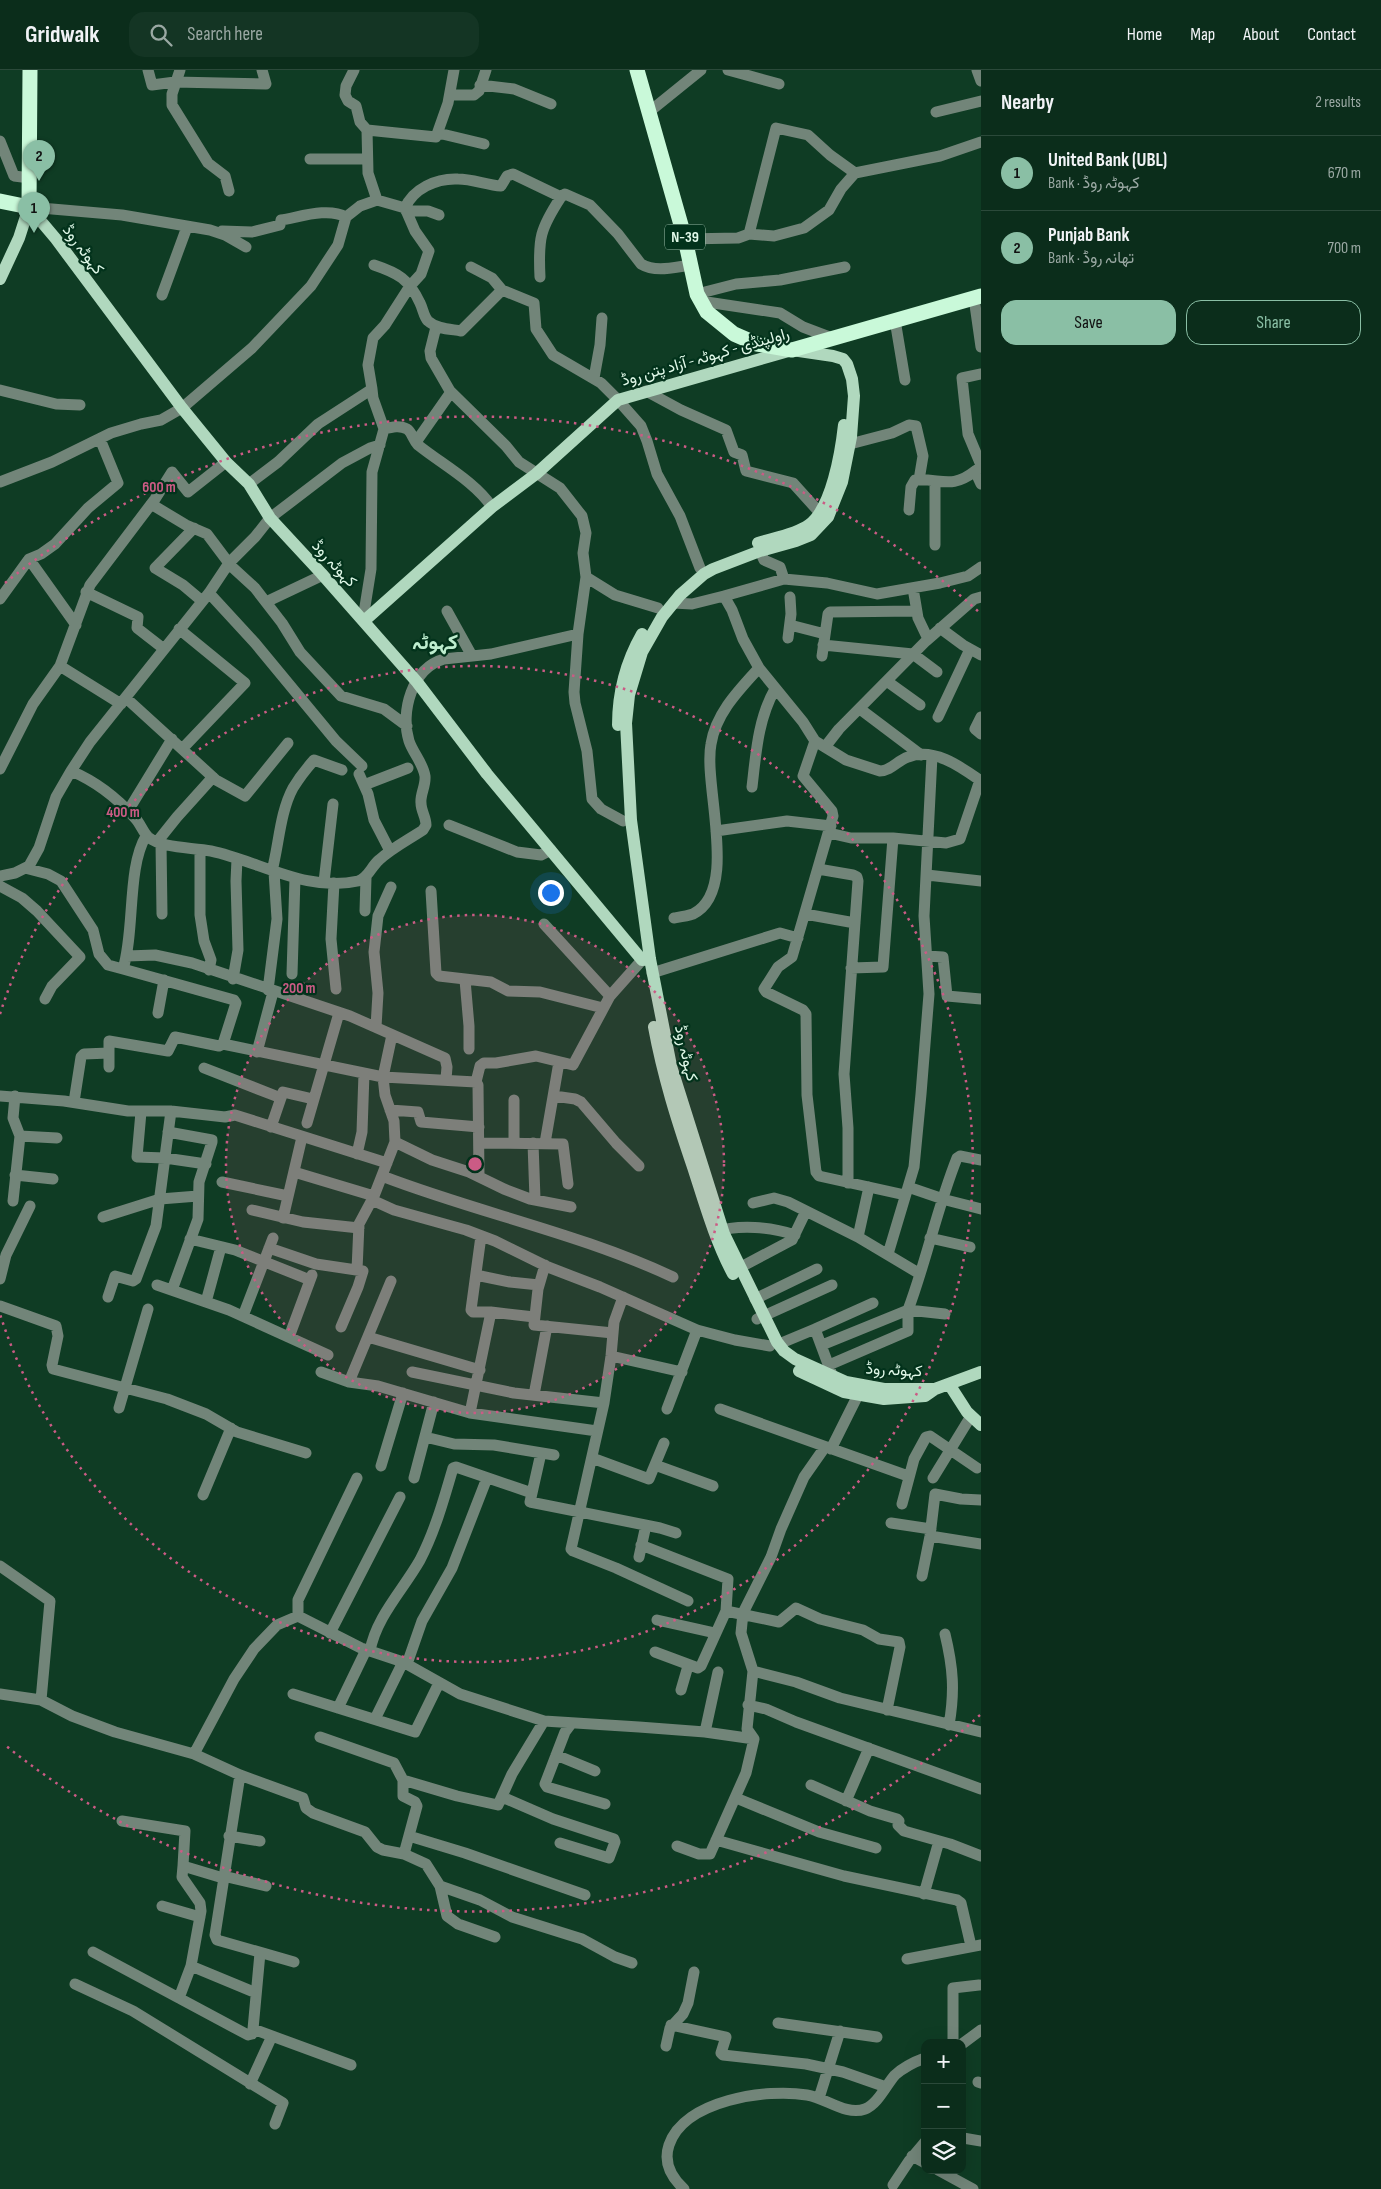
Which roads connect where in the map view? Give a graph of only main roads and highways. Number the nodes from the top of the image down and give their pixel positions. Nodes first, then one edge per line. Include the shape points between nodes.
1 (30, 70) edge
2 (637, 70) edge
3 (0, 201) edge
4 (29, 207) junction
5 (0, 279) edge
6 (977, 297) edge
7 (792, 350) junction
8 (833, 356) junction
9 (364, 620) junction
10 (646, 960) junction
11 (718, 1231) junction
12 (760, 1317) junction
13 (774, 1345) junction
14 (981, 1372) edge
15 (949, 1384) junction
16 (934, 1389) junction
17 (981, 1425) edge

1 - 4 highway
2 - 7 highway, N-39 via 699,297 712,318 734,334 757,344
3 - 4 highway
4 - 5 main road
4 - 9 main road, کہوٹہ روڈ via 182,408 226,462 249,484 270,518
6 - 7 highway, راولپنڈی - کہوٹہ - آزاد پتن روڈ / N-39
7 - 8 main road
7 - 9 main road, راولپنڈی - کہوٹہ - آزاد پتن روڈ / N-39 via 618,400
8 - 10 main road via 845,382 846,413 837,464 820,513 803,528 756,543 700,568 675,588 658,608 624,674 618,723 623,821
8 - 10 main road via 843,359 852,379 854,396 850,444 842,482 823,525 805,538 760,551 704,574 673,603 654,629 640,659 626,723 631,820
9 - 10 main road, کہوٹہ روڈ via 417,682 487,774
10 - 11 main road, کہوٹہ روڈ via 652,974 670,1066
10 - 11 main road, کہوٹہ روڈ via 662,1068 672,1106
11 - 12 main road, کہوٹہ روڈ via 755,1300
11 - 12 main road, کہوٹہ روڈ via 721,1251
12 - 13 main road, کہوٹہ روڈ
13 - 16 main road, کہوٹہ روڈ via 794,1359 834,1378 870,1388
13 - 16 main road, کہوٹہ روڈ via 778,1357 789,1365 833,1388 858,1395 900,1399 925,1396
14 - 15 main road
15 - 16 main road
15 - 17 main road

